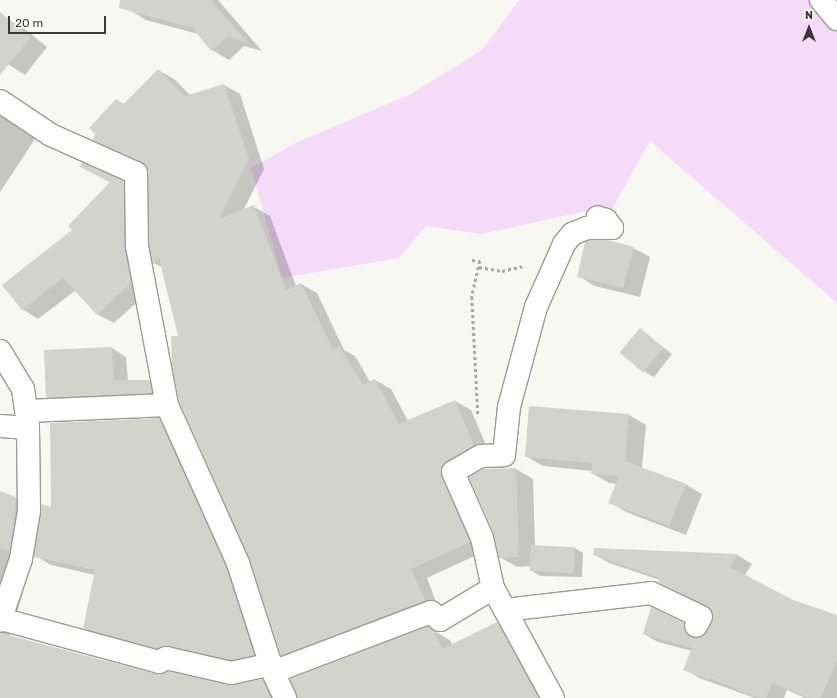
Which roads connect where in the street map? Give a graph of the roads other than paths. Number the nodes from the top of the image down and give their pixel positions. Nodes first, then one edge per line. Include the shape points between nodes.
1 (821, 0) edge
2 (837, 19) edge
3 (0, 101) edge
4 (597, 217) dead end
5 (0, 351) edge
6 (167, 405) junction
7 (28, 420) junction
8 (0, 426) edge
9 (493, 588) junction
10 (505, 610) junction
11 (0, 620) edge
12 (696, 626) dead end
13 (272, 668) junction
14 (285, 698) edge
15 (553, 698) edge

1 - 2 street
3 - 6 street via 51,135 136,173 138,246
4 - 9 street via 606,220 612,228 587,228 572,234 564,244 536,307 509,407 504,455 481,456 454,472 482,538
5 - 7 street via 23,389
6 - 7 street
6 - 13 street via 238,563
7 - 8 street
7 - 11 street via 29,511 21,559
9 - 10 street
9 - 13 street via 440,620 431,612
10 - 12 street via 651,593 701,617
10 - 15 street
11 - 13 street via 158,662 166,658 231,673
13 - 14 street

